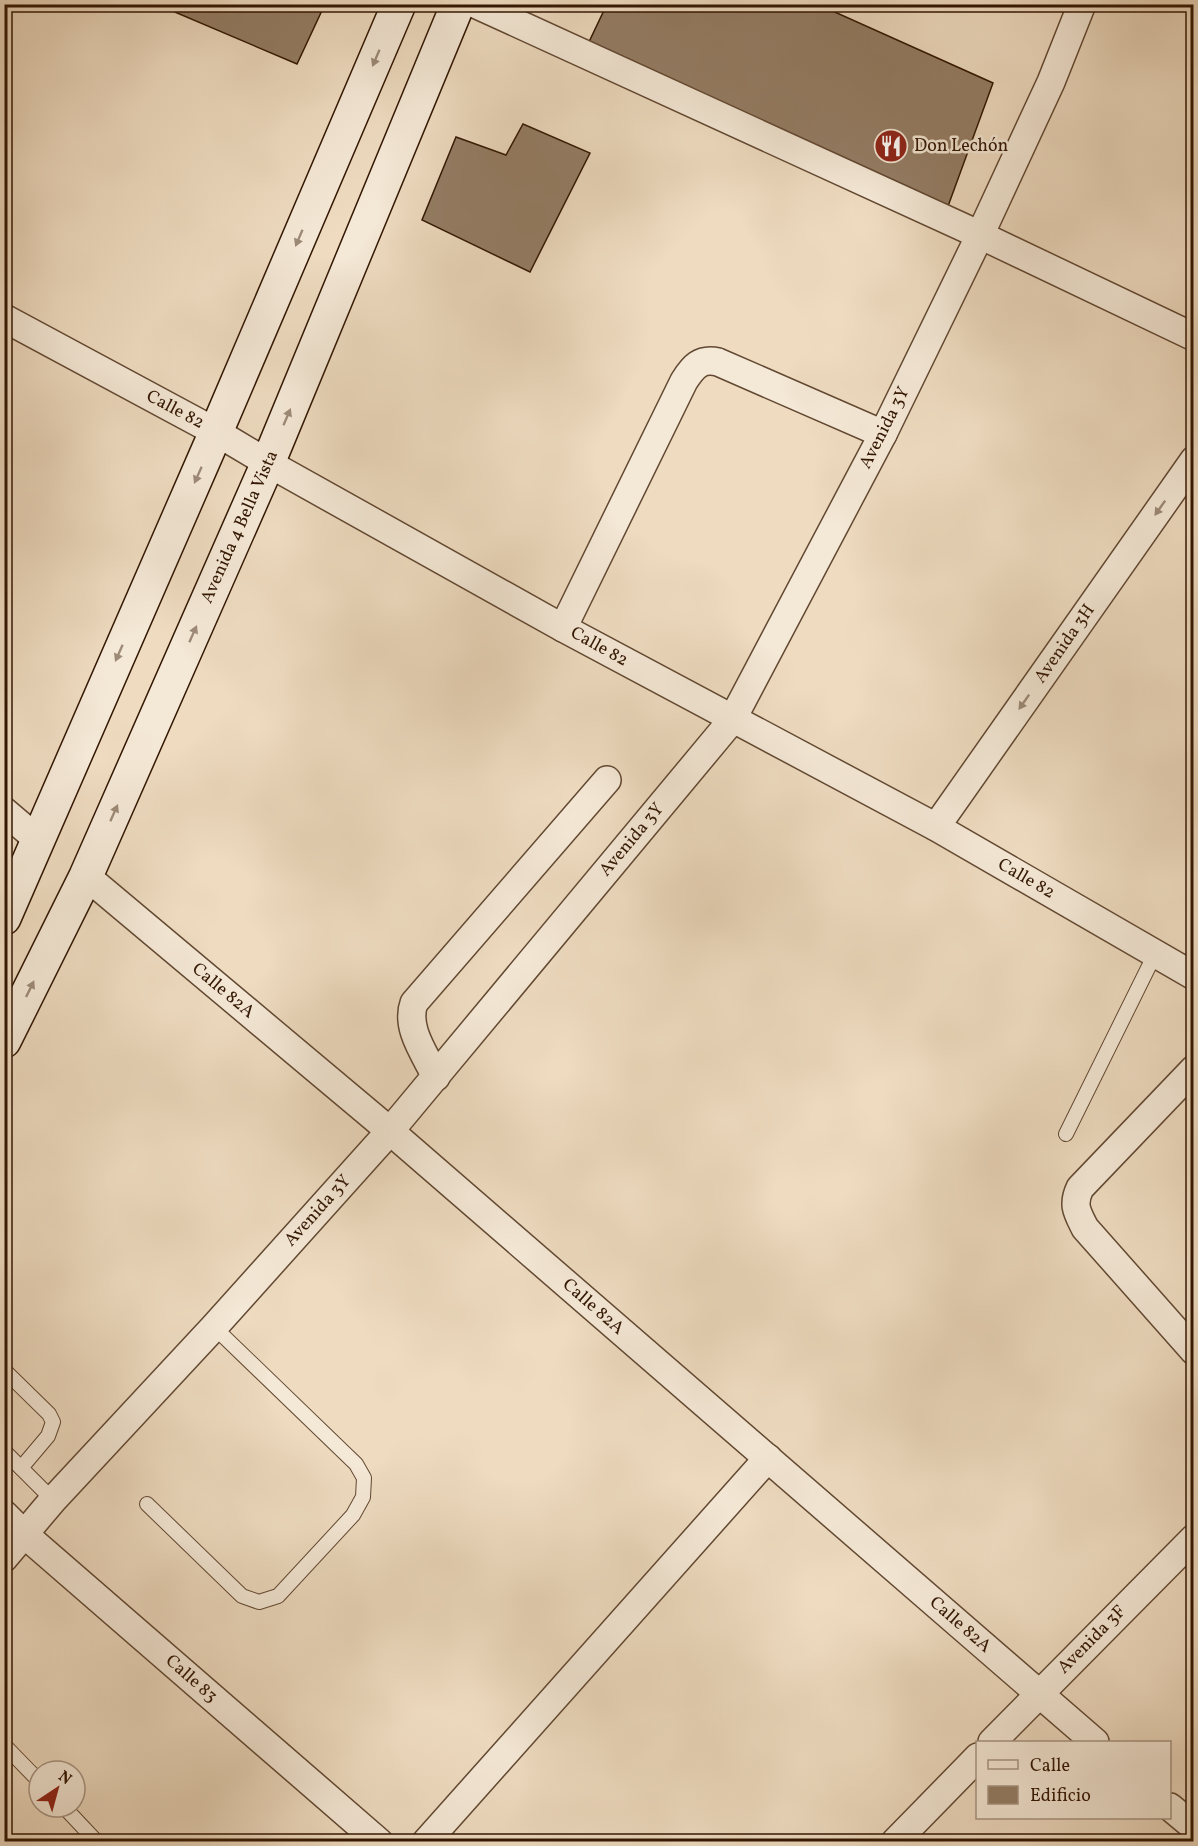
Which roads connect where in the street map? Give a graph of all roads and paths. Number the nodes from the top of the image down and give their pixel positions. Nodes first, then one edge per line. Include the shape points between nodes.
1 (399, 4) edge
2 (458, 4) edge
3 (475, 4) edge
4 (1082, 4) edge
5 (980, 235) junction
6 (4, 318) edge
7 (1194, 337) edge
8 (216, 432) junction
9 (883, 434) junction
10 (1194, 460) edge
11 (268, 463) junction
12 (563, 628) junction
13 (732, 720) junction
14 (607, 780) dead end
15 (4, 811) edge
16 (936, 827) junction
17 (37, 839) junction
18 (86, 876) junction
19 (4, 918) edge
20 (1155, 954) junction
21 (1194, 976) edge
22 (4, 1041) edge
23 (1194, 1069) edge
24 (436, 1077) junction
25 (390, 1131) junction
26 (1066, 1134) dead end
27 (214, 1327) junction
28 (1194, 1351) edge
29 (4, 1370) edge
30 (4, 1451) edge
31 (768, 1458) junction
32 (21, 1468) junction
33 (53, 1500) junction
34 (147, 1504) dead end
35 (4, 1514) edge
36 (24, 1534) junction
37 (1194, 1538) edge
38 (4, 1558) edge
39 (1039, 1694) junction
40 (994, 1741) edge
41 (1093, 1741) edge
42 (4, 1745) edge
43 (976, 1759) edge
44 (27, 1769) edge
45 (1171, 1808) edge
46 (75, 1819) edge
47 (1194, 1827) edge
48 (97, 1842) edge
49 (379, 1842) edge
50 (426, 1842) edge
51 (895, 1842) edge

1 -> 8 street
11 -> 2 street, Avenida 4 Bella Vista
3 - 5 street
4 - 5 street, Avenida 3Y via 1051,82
5 - 7 street
5 - 9 street, Avenida 3Y
6 - 8 street, Calle 82
8 - 11 street, Calle 82
8 -> 17 street
9 - 12 street via 718,362 711,360 694,366
9 - 13 street, Avenida 3Y
10 -> 16 street, Avenida 3H
11 - 12 street, Calle 82
18 -> 11 street, Avenida 4 Bella Vista
12 - 13 street, Calle 82
13 - 16 street, Calle 82
13 - 24 street, Avenida 3Y
14 - 24 street via 414,1003 411,1026
15 - 17 street
16 - 20 street, Calle 82
17 - 19 street
22 -> 18 street, Avenida 4 Bella Vista
18 - 25 street, Calle 82A
20 - 21 street, Calle 82
20 - 26 lane
23 - 28 street via 1080,1188 1075,1199 1085,1228
24 - 25 street, Avenida 3Y
25 - 27 street, Avenida 3Y
25 - 31 street, Calle 82A
27 - 33 street, Avenida 3Y
27 - 34 lane via 356,1464 364,1478 363,1497 353,1515 278,1596 259,1602 242,1596
29 - 32 lane via 53,1422 48,1436
30 - 32 lane
31 - 39 street, Calle 82A
31 - 50 street
32 - 33 lane
33 - 36 street, Avenida 3Y
35 - 36 street, Calle 83
36 - 38 street, Avenida 3Y
36 - 49 street, Calle 83
37 - 39 street, Avenida 3F
39 - 40 street, Avenida 3F
39 - 41 street, Calle 82A
42 - 44 lane
43 - 51 street
45 - 47 street
46 - 48 lane

